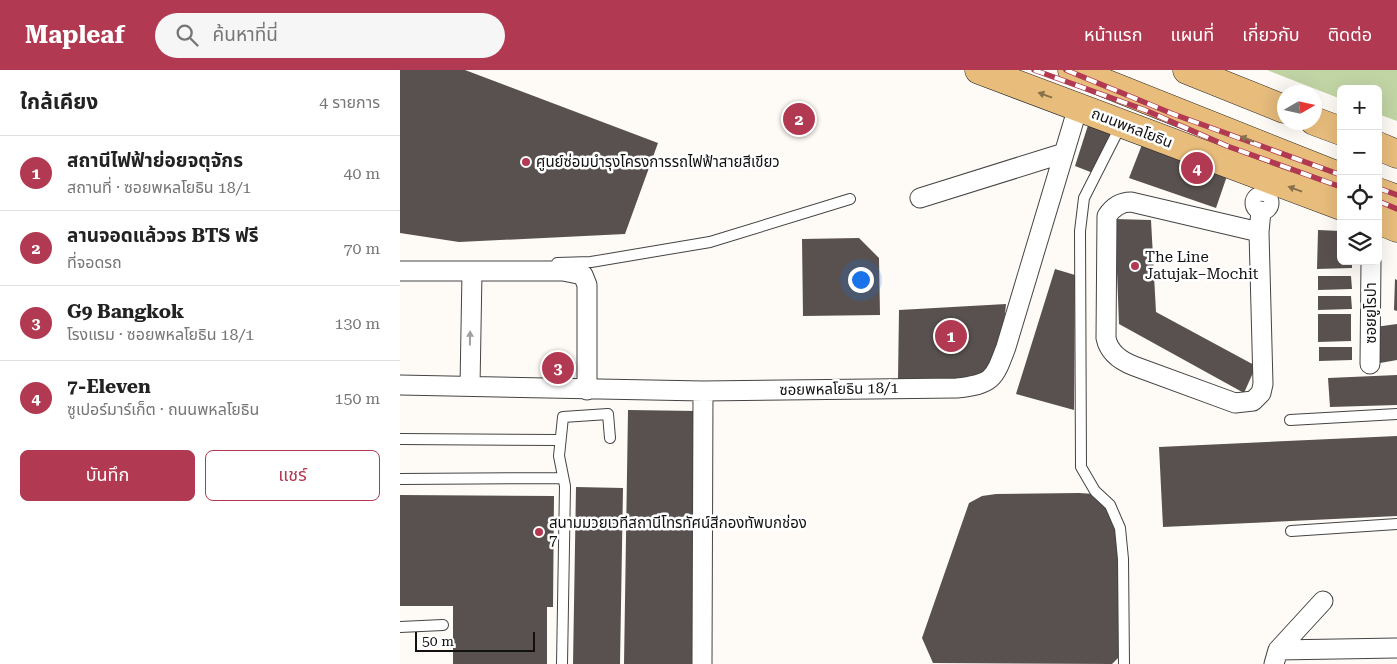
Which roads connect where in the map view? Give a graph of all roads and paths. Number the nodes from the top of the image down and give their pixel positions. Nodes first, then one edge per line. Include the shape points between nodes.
1 (979, 70) edge
2 (1072, 70) edge
3 (1187, 70) edge
4 (1277, 106) edge
5 (1078, 107) junction
6 (1122, 124) junction
7 (1322, 124) edge
8 (1338, 130) edge
9 (1382, 148) edge
10 (1064, 154) junction
11 (1397, 154) edge
12 (1337, 175) edge
13 (1382, 193) edge
14 (1265, 196) junction
15 (920, 198) dead end
16 (850, 199) dead end
17 (1397, 199) edge
18 (1337, 205) edge
19 (1382, 222) edge
20 (1397, 228) edge
21 (1259, 232) junction
22 (400, 263) edge
23 (1371, 265) edge
24 (400, 271) edge
25 (472, 272) junction
26 (1370, 364) dead end
27 (400, 385) edge
28 (470, 386) junction
29 (587, 390) junction
30 (703, 391) junction
31 (1397, 414) edge
32 (1290, 420) dead end
33 (400, 438) edge
34 (610, 438) dead end
35 (559, 440) junction
36 (563, 478) junction
37 (400, 479) edge
38 (1397, 524) edge
39 (1290, 531) dead end
40 (1323, 601) dead end
41 (443, 625) dead end
42 (400, 627) edge
43 (1397, 648) edge
44 (1276, 657) edge
45 (562, 664) edge
46 (702, 664) edge
47 (1124, 664) edge

5 -> 1 main road, ถนนพหลโยธิน
12 -> 2 main road, ถนนพหลโยธิน
3 - 4 main road
5 - 6 main road, ถนนพหลโยธิน
5 - 10 street, ซอยพหลโยธิน 18/1
6 - 14 main road, ถนนพหลโยธิน
6 - 47 lane via 1084,198 1080,230 1080,467 1095,491 1110,505 1120,528
7 - 8 main road
9 - 11 main road
10 - 15 street
10 - 30 street, ซอยพหลโยธิน 18/1 via 1006,346 997,371 988,381 957,388
13 - 17 main road
18 -> 14 main road, ถนนพหลโยธิน
14 - 21 street
16 - 22 lane via 710,242 591,262
19 - 20 main road
21 - 21 street via 1131,202 1114,208 1107,216 1108,346 1124,362 1134,366 1234,403 1253,401 1261,393 1263,384
23 - 26 street, ซอยยูโรปา
24 - 25 street
28 -> 25 street
25 - 29 street via 563,271 583,275 587,285
27 - 28 street, ซอยพหลโยธิน 18/1
28 - 29 street, ซอยพหลโยธิน 18/1
29 - 30 street, ซอยพหลโยธิน 18/1
30 - 46 street
31 - 32 lane
33 - 35 lane
34 - 35 lane via 610,417 606,413 562,417
35 - 36 lane
36 - 37 lane
36 - 45 lane via 566,492
38 - 39 lane
40 - 44 street
41 - 42 lane
43 - 44 street

